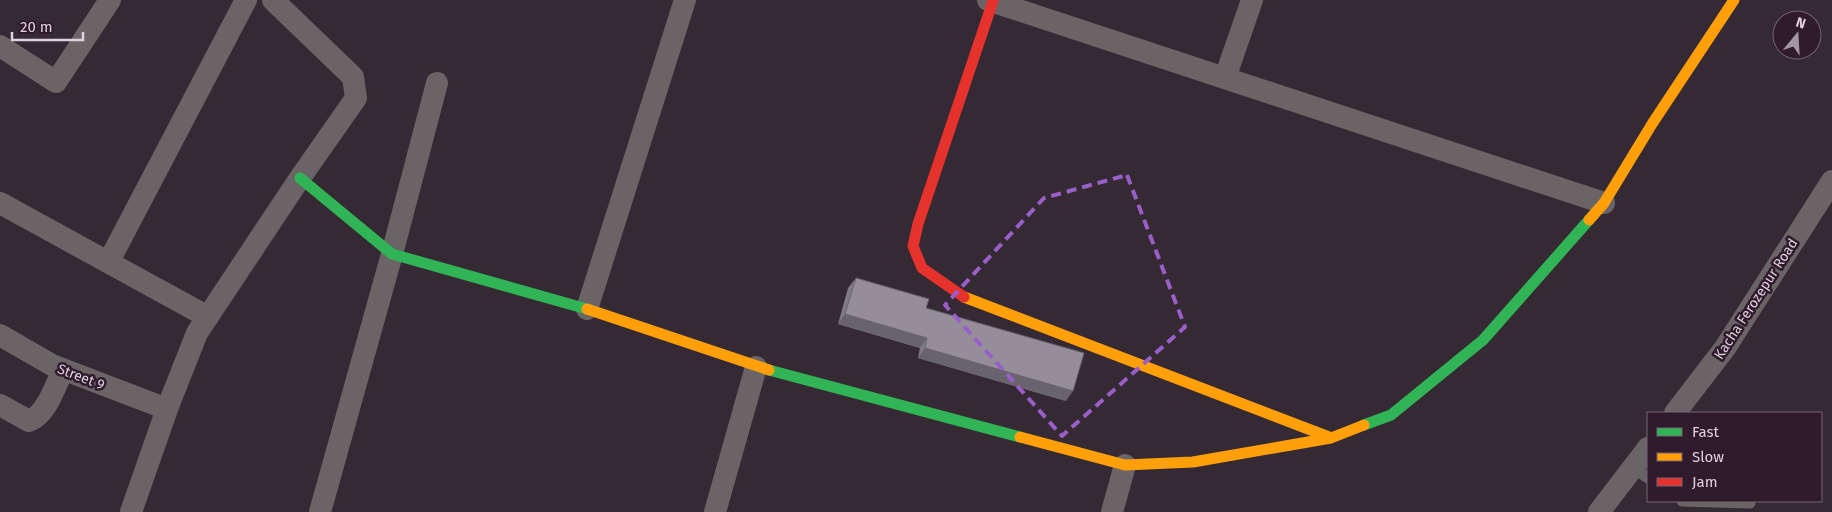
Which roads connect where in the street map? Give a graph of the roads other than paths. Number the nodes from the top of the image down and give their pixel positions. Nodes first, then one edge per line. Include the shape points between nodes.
1 (110, 0) edge
2 (246, 0) edge
3 (273, 0) edge
4 (685, 0) edge
5 (1252, 0) edge
6 (1734, 0) edge
7 (990, 1) edge
8 (0, 46) edge
9 (1225, 78) junction
10 (437, 83) dead end
11 (300, 178) junction
12 (1832, 181) edge
13 (0, 203) edge
14 (1604, 203) junction
15 (392, 254) junction
16 (109, 261) junction
17 (587, 309) junction
18 (208, 317) junction
19 (0, 335) edge
20 (756, 367) junction
21 (63, 370) junction
22 (0, 405) edge
23 (167, 409) junction
24 (1676, 412) edge
25 (1330, 438) junction
26 (1647, 451) edge
27 (1125, 465) junction
28 (1640, 473) edge
29 (1716, 502) edge
30 (1750, 503) dead end
31 (131, 512) edge
32 (320, 512) edge
33 (714, 512) edge
34 (1112, 512) edge
35 (1599, 512) edge

1 - 8 street via 56,82
2 - 16 street
3 - 11 street via 352,77 356,98
4 - 17 street
5 - 9 street
6 - 14 street
7 - 9 street
7 - 25 street via 918,224 913,246 922,268 957,294
9 - 14 street
10 - 15 street
11 - 15 street
11 - 18 street
12 - 24 street, Kacha Ferozepur Road via 1725,348
13 - 16 street
14 - 25 street via 1483,340 1392,415
15 - 17 street
15 - 32 street
16 - 18 street
17 - 20 street
18 - 23 street via 197,333
19 - 21 street, Street 9
20 - 27 street
20 - 33 street
21 - 22 street via 36,418 29,421
21 - 23 street, Street 9
23 - 31 street
25 - 27 street via 1193,462
26 - 28 street
27 - 34 street
28 - 35 street
29 - 30 lane

